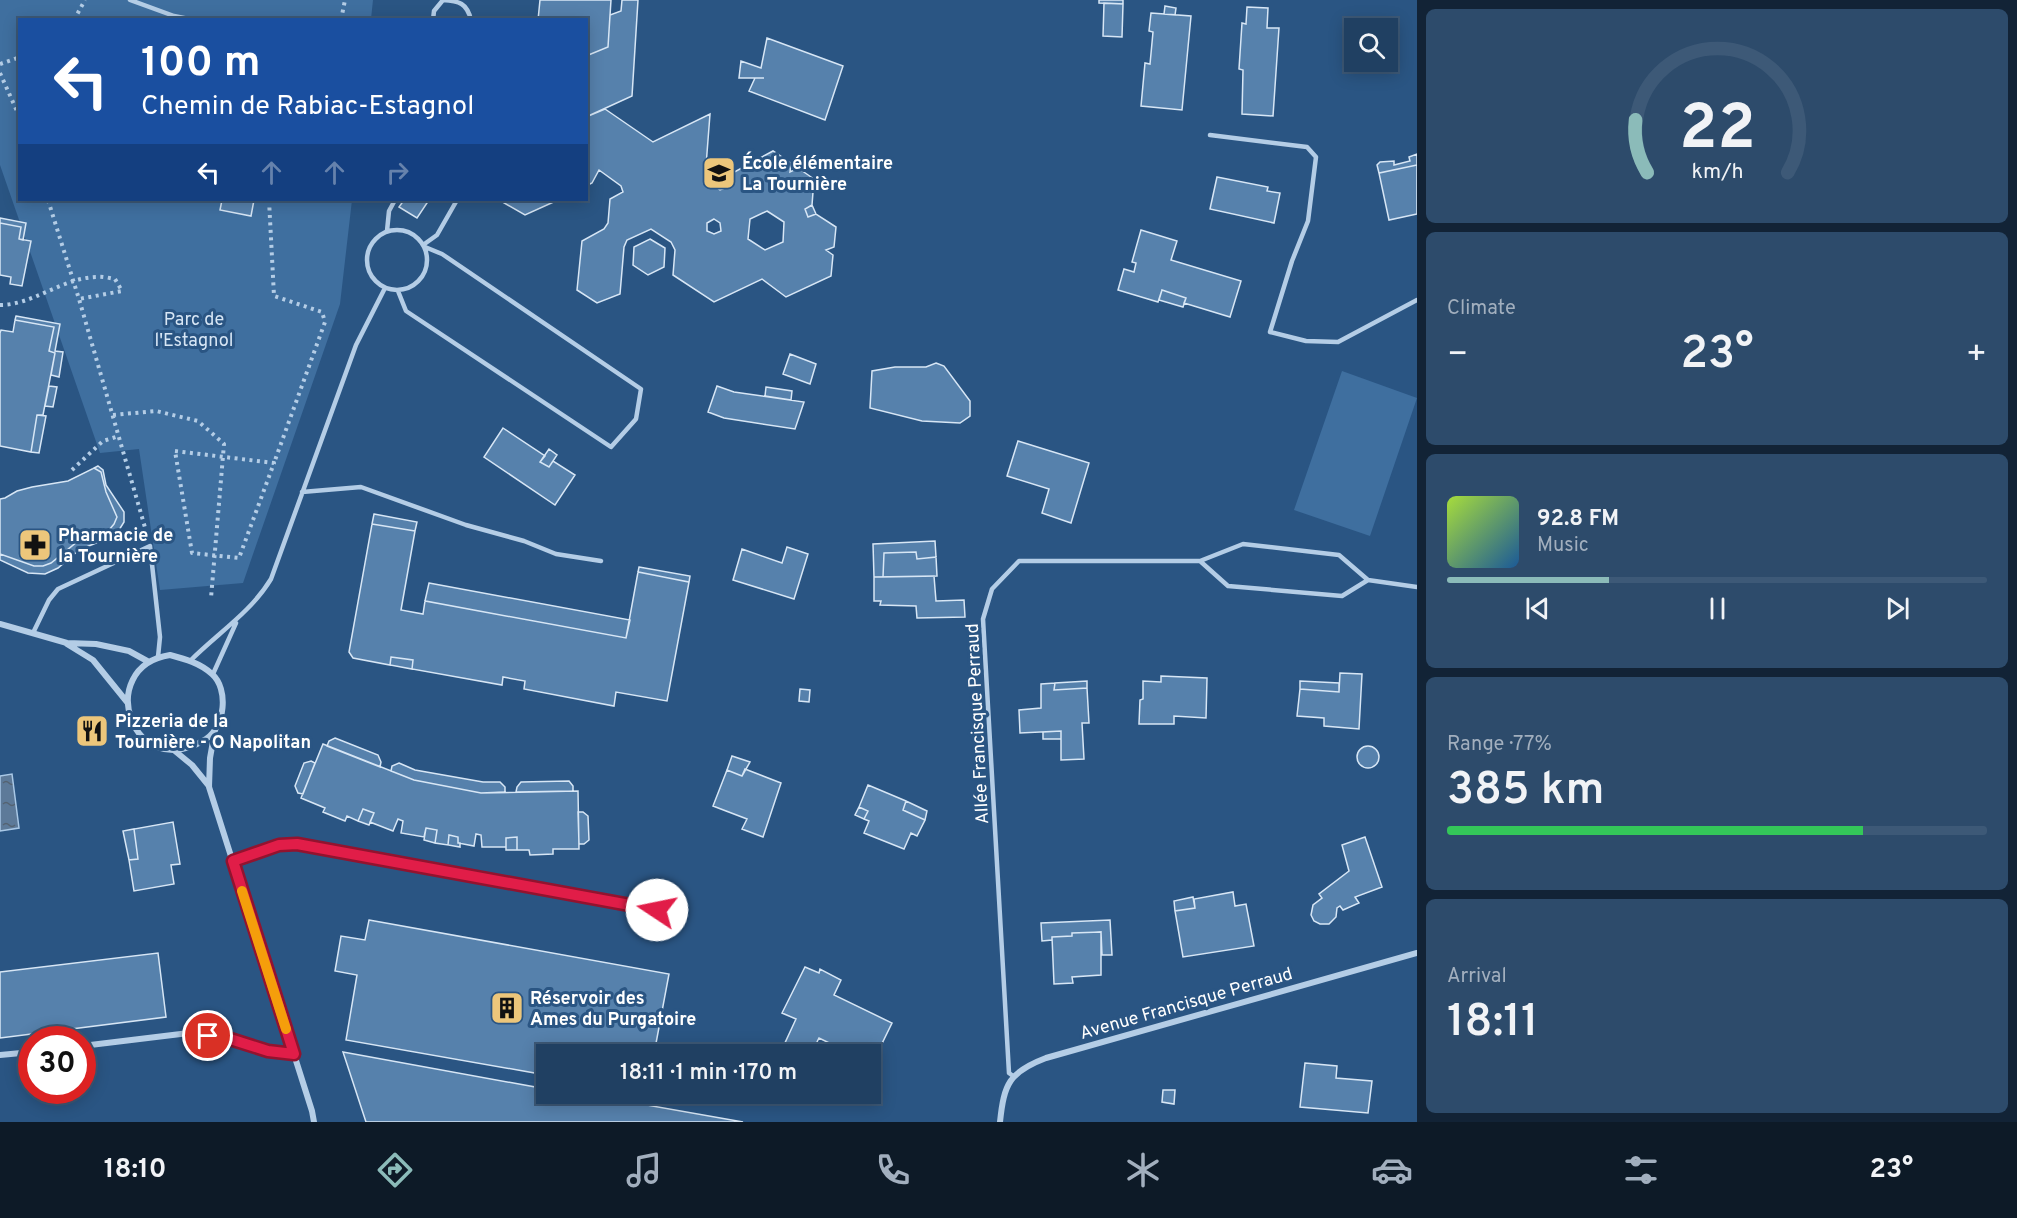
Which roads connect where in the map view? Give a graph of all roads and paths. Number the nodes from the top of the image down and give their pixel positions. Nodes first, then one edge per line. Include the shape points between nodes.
1 (85, 0) edge
2 (130, 0) edge
3 (345, 0) edge
4 (75, 18) edge
5 (174, 18) edge
6 (341, 18) edge
7 (433, 18) edge
8 (470, 18) edge
9 (18, 58) edge
10 (0, 64) edge
11 (0, 73) edge
12 (18, 114) edge
13 (1210, 135) dead end
14 (48, 201) edge
15 (269, 201) edge
16 (394, 201) edge
17 (456, 201) edge
18 (387, 231) junction
19 (424, 246) junction
20 (74, 282) junction
21 (385, 288) junction
22 (398, 291) junction
23 (79, 299) junction
24 (1417, 300) edge
25 (0, 304) edge
26 (113, 415) junction
27 (119, 436) junction
28 (224, 457) junction
29 (274, 464) junction
30 (72, 470) dead end
31 (302, 492) junction
32 (150, 546) junction
33 (214, 556) junction
34 (601, 561) dead end
35 (1200, 561) junction
36 (1368, 580) junction
37 (1417, 586) edge
38 (211, 598) dead end
39 (237, 620) junction
40 (0, 624) edge
41 (33, 633) junction
42 (67, 643) junction
43 (158, 657) junction
44 (191, 660) junction
45 (149, 662) junction
46 (213, 674) junction
47 (128, 702) junction
48 (215, 730) junction
49 (175, 751) junction
50 (209, 787) junction
51 (233, 861) junction
52 (657, 910) dead end
53 (1417, 953) edge
54 (96, 1044) edge
55 (268, 1051) joint
56 (18, 1053) edge
57 (294, 1054) junction
58 (0, 1055) edge
59 (1013, 1076) junction
60 (312, 1110) junction
61 (314, 1122) edge
62 (320, 1122) edge
63 (1000, 1122) edge

1 - 4 path
2 - 5 lane
3 - 6 path
7 - 8 lane via 443,0 458,1 467,7
9 - 10 path
11 - 12 path
13 - 24 lane via 1307,147 1316,157 1308,221 1270,332 1306,341 1338,342
14 - 20 path
15 - 29 path via 274,296 322,312 325,321
16 - 18 lane
17 - 19 lane via 438,235
18 - 19 lane via 413,234
18 - 21 lane via 370,246 367,256 374,279
19 - 22 lane via 428,262 424,275 409,289
19 - 22 lane via 442,254 640,389 636,419 611,447 406,311
20 - 23 path
20 - 23 path via 95,276 115,279 122,291
20 - 25 path via 12,305
21 - 22 lane
21 - 31 lane via 356,345
23 - 26 path
26 - 27 path
26 - 28 path via 156,411 198,422 225,444
27 - 30 path via 103,441
27 - 32 path
28 - 29 path
28 - 33 path
28 - 33 path via 175,451 192,553
29 - 33 path via 239,558
31 - 34 lane via 362,487 556,554
31 - 39 lane via 271,579
32 - 41 lane via 58,589
32 - 43 lane via 160,637
33 - 38 path
35 - 36 lane, Allée Francisque Perraud via 1243,544 1339,555
35 - 36 lane via 1228,586 1342,596
35 - 59 lane, Allée Francisque Perraud via 1019,561 992,589 983,619
36 - 37 lane
39 - 44 lane
39 - 46 lane
40 - 41 street
41 - 42 street
42 - 45 street via 129,651
42 - 47 street via 93,660
43 - 44 street via 170,655
43 - 45 street
44 - 46 street
45 - 47 street via 137,672
46 - 48 street via 220,685 223,712
47 - 49 street via 129,714 140,735 150,744
48 - 49 street via 209,738
48 - 50 street
49 - 50 street
50 - 51 street
51 - 52 street via 279,845 297,844
51 - 57 street
53 - 59 street, Avenue Francisque Perraud via 1046,1058 1026,1065
54 - 55 street via 189,1033 227,1038
55 - 57 lane
56 - 58 street
57 - 60 street
59 - 63 street via 1002,1101
60 - 61 street
60 - 62 street

